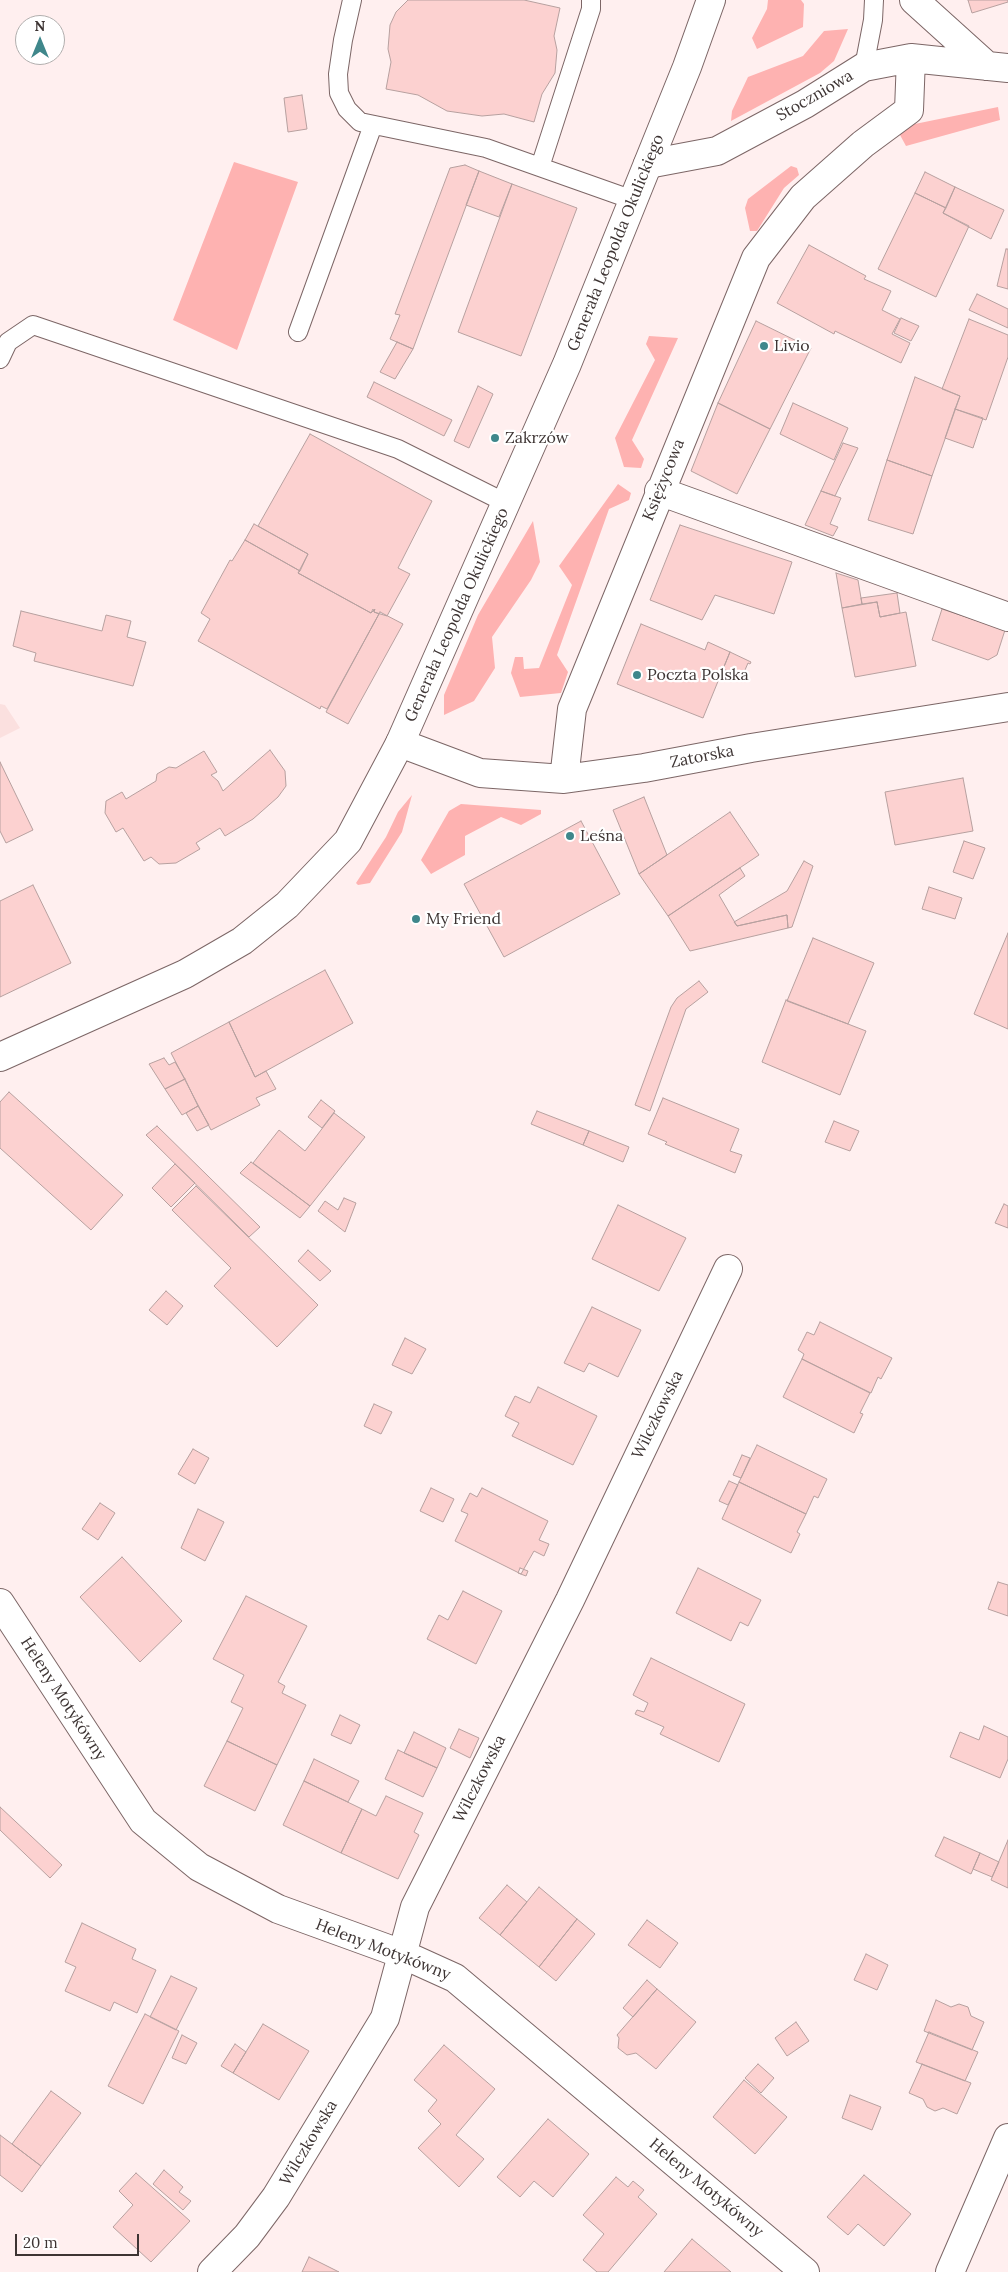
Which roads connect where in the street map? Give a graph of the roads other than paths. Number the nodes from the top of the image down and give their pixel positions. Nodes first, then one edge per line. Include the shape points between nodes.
1 (352, 0) edge
2 (591, 0) edge
3 (711, 0) edge
4 (874, 0) edge
5 (914, 0) edge
6 (911, 58) junction
7 (864, 67) junction
8 (998, 67) edge
9 (373, 125) junction
10 (648, 164) junction
11 (540, 167) junction
12 (633, 200) junction
13 (298, 332) dead end
14 (0, 359) edge
15 (659, 491) junction
16 (506, 503) junction
17 (1008, 617) edge
18 (1008, 707) edge
19 (400, 743) junction
20 (564, 779) junction
21 (0, 1057) edge
22 (728, 1269) dead end
23 (0, 1603) edge
24 (402, 1954) junction
25 (1008, 2138) edge
26 (212, 2272) edge
27 (805, 2272) edge
28 (950, 2272) edge

1 - 9 lane via 338,74 339,93 347,109 360,122
2 - 11 lane via 591,9
3 - 10 street, Generała Leopolda Okulickiego
4 - 7 lane
5 - 8 street, Stoczniowa
6 - 7 street, Stoczniowa
6 - 8 street, Stoczniowa
6 - 15 street, Księżycowa via 910,110 863,144 803,197 756,258
7 - 10 street, Stoczniowa via 805,104 717,151
9 - 11 lane via 486,148
9 - 13 lane
10 - 12 street, Generała Leopolda Okulickiego
11 - 12 lane
12 - 16 street, Generała Leopolda Okulickiego
14 - 16 lane via 8,342 33,326 398,449
15 - 17 street
15 - 20 street, Księżycowa via 572,709
16 - 19 street, Generała Leopolda Okulickiego
18 - 20 street, Zatorska
19 - 20 street, Zatorska via 480,773
19 - 21 street, Generała Leopolda Okulickiego via 348,841 287,905 242,941 185,974
22 - 24 street, Wilczkowska via 574,1591 415,1907
23 - 24 street, Heleny Motykówny via 143,1821 199,1867 278,1909
24 - 26 street, Wilczkowska via 385,2018 276,2197 247,2236
24 - 27 street, Heleny Motykówny via 455,1978
25 - 28 street

